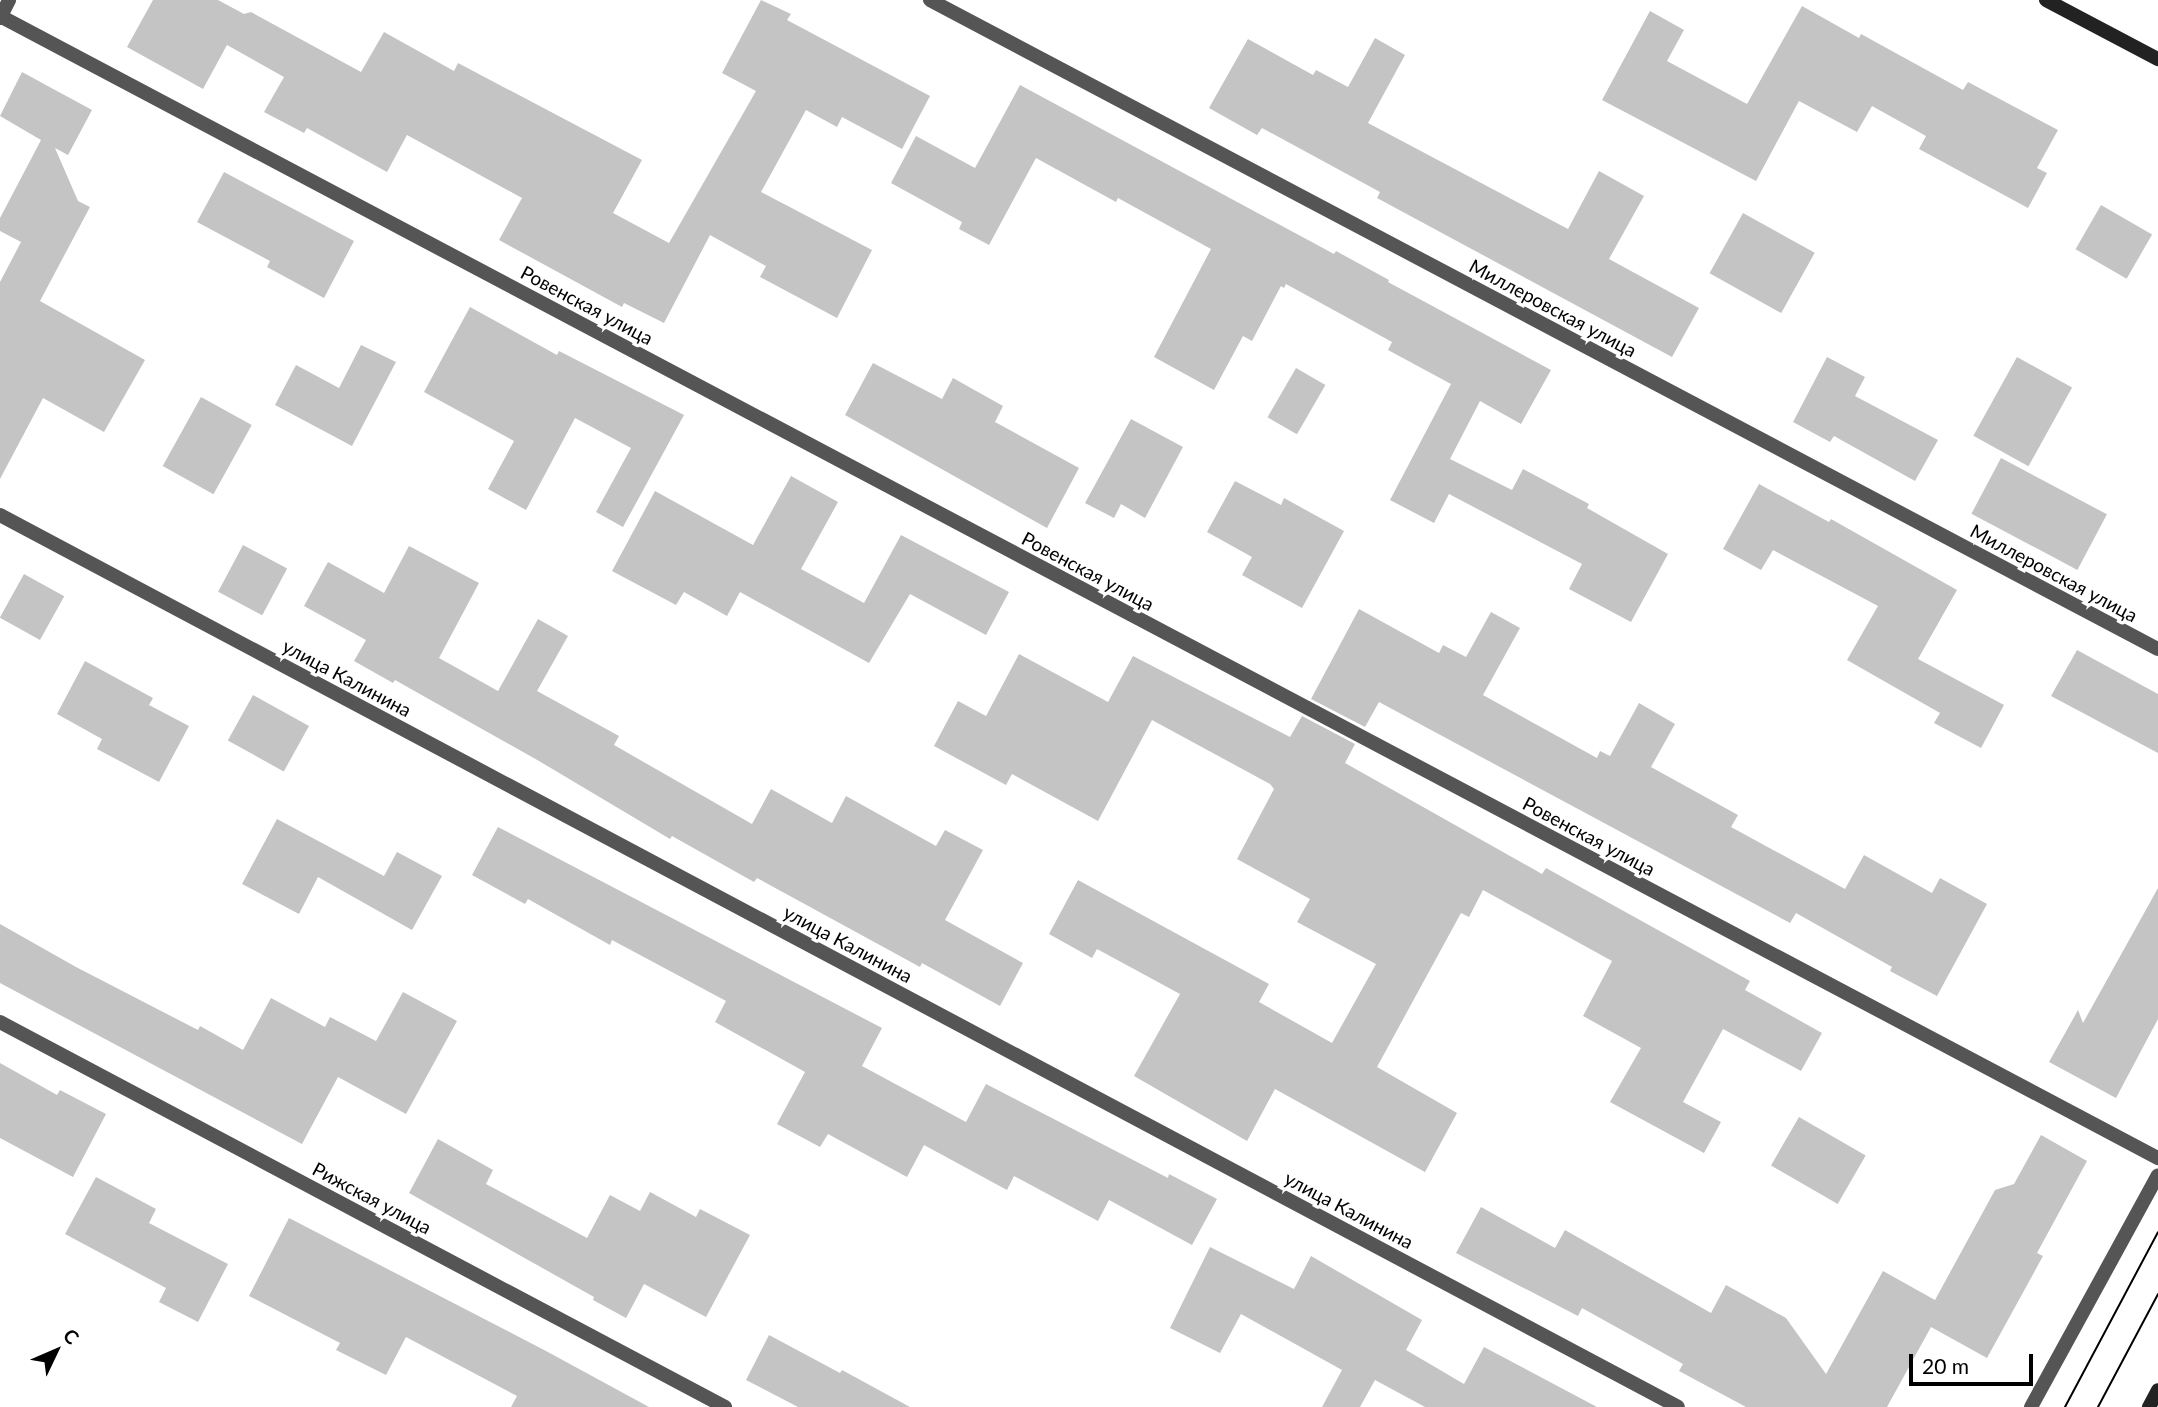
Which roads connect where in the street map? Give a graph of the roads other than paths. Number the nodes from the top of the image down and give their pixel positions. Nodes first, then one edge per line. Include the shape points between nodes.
1 (9, 0) edge
2 (930, 0) edge
3 (2046, 0) edge
4 (0, 17) edge
5 (2158, 59) edge
6 (0, 515) edge
7 (2158, 649) edge
8 (0, 1022) edge
9 (2158, 1158) edge
10 (2158, 1175) edge
11 (2158, 1390) edge
12 (725, 1407) edge
13 (1678, 1407) edge
14 (2031, 1407) edge
15 (2149, 1407) edge

1 - 4 street
2 - 7 street, Миллеровская улица
3 - 5 street
4 - 9 street, Ровенская улица
6 - 13 street, улица Калинина
8 - 12 street, Рижская улица
10 - 14 street
11 - 15 street

